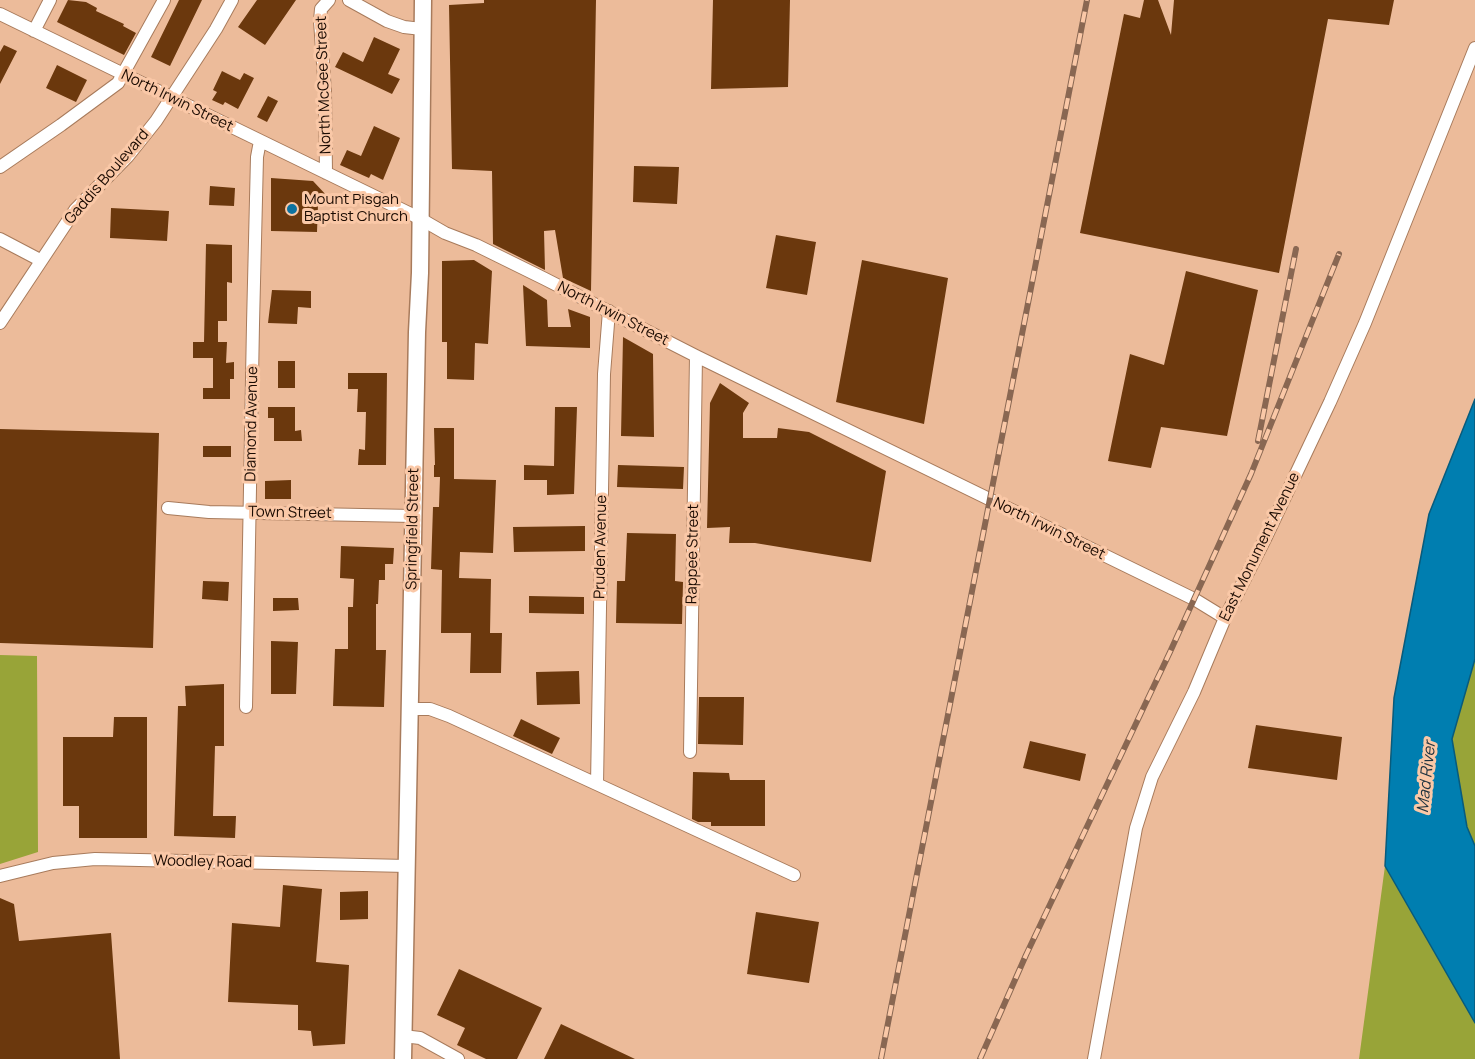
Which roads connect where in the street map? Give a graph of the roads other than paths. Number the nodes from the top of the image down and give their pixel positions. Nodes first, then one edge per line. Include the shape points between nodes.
1 (50, 0) edge
2 (164, 0) edge
3 (232, 0) edge
4 (328, 0) edge
5 (349, 0) edge
6 (423, 0) edge
7 (0, 14) edge
8 (422, 28) junction
9 (34, 31) junction
10 (1475, 48) edge
11 (123, 75) junction
12 (171, 98) junction
13 (260, 141) junction
14 (0, 167) edge
15 (326, 173) junction
16 (419, 218) junction
17 (0, 238) edge
18 (40, 260) junction
19 (609, 311) junction
20 (0, 323) edge
21 (696, 356) junction
22 (168, 508) dead end
23 (250, 512) junction
24 (413, 516) junction
25 (1225, 618) junction
26 (246, 707) dead end
27 (410, 709) junction
28 (690, 752) dead end
29 (597, 784) junction
30 (407, 867) junction
31 (794, 875) dead end
32 (0, 876) edge
33 (403, 1036) junction
34 (403, 1059) edge
35 (458, 1059) edge
36 (1094, 1059) edge

1 - 9 street
2 - 11 street
3 - 12 street, Gaddis Boulevard
4 - 15 street, North McGee Street via 321,9 320,21
5 - 8 street via 387,21
6 - 8 main road, Springfield Street
7 - 9 street, North Irwin Street
8 - 16 main road, Springfield Street
9 - 11 street, North Irwin Street
10 - 25 street, East Monument Avenue via 1365,323
11 - 12 street, North Irwin Street
11 - 14 street via 118,83
12 - 13 street, North Irwin Street
12 - 18 street, Gaddis Boulevard via 128,156 75,210
13 - 15 street, North Irwin Street
13 - 23 street, Diamond Avenue
15 - 16 street, North Irwin Street
16 - 19 street, North Irwin Street
16 - 24 main road, Springfield Street
17 - 18 street
18 - 20 street, Gaddis Boulevard
19 - 21 street, North Irwin Street
19 - 29 street, Pruden Avenue via 604,374
21 - 25 street, North Irwin Street via 1194,599
21 - 28 street, Rappee Street
22 - 23 street, Town Street
23 - 24 street, Town Street
23 - 26 street, Diamond Avenue
24 - 27 main road, Springfield Street
25 - 36 street, East Monument Avenue via 1144,800
27 - 29 street via 430,709 449,716
27 - 30 main road, Springfield Street
29 - 31 street
30 - 32 street, Woodley Road via 95,859 53,863
30 - 33 main road, Springfield Street
33 - 34 main road, Springfield Street
33 - 35 street via 420,1038

